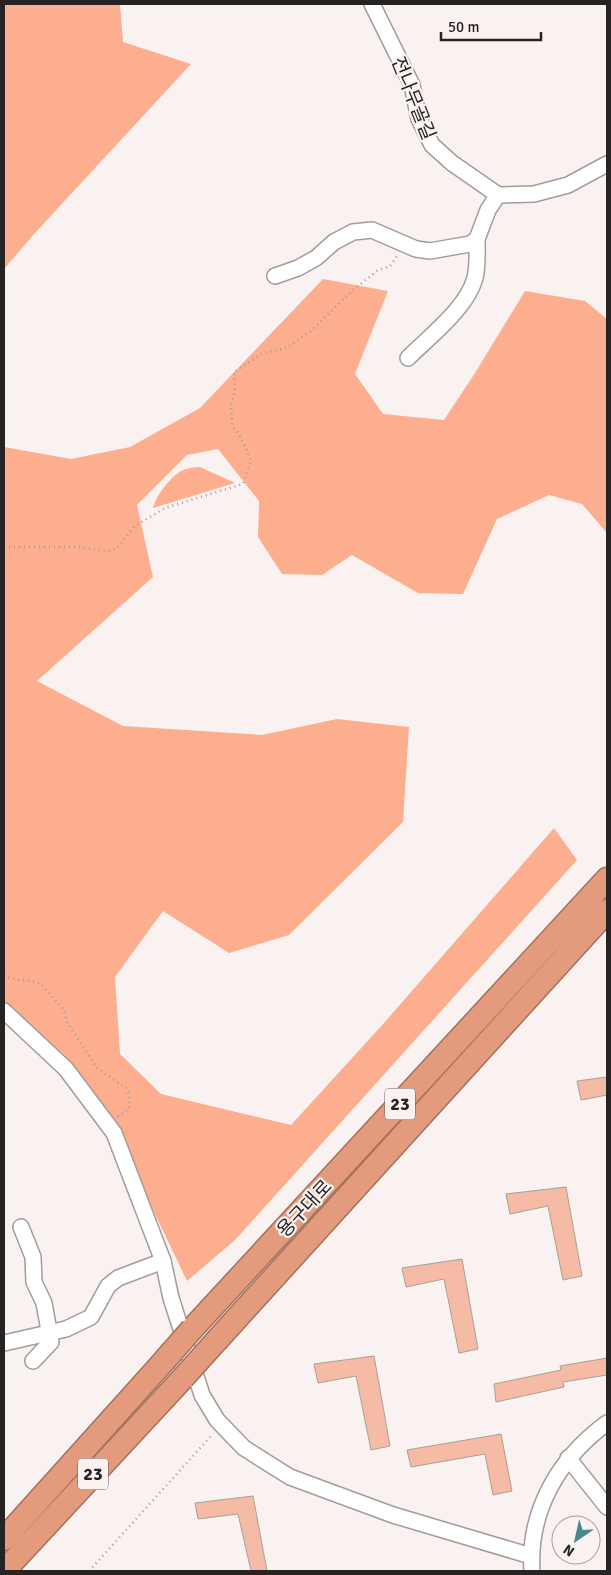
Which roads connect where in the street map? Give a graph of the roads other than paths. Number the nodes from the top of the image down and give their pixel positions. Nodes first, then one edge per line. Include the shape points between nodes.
1 (372, 4) edge
2 (607, 164) edge
3 (498, 195) junction
4 (477, 239) junction
5 (275, 276) dead end
6 (408, 358) dead end
7 (607, 879) edge
8 (607, 911) edge
9 (4, 1011) edge
10 (21, 1227) dead end
11 (163, 1261) junction
12 (49, 1333) junction
13 (4, 1343) edge
14 (33, 1361) dead end
15 (607, 1423) edge
16 (568, 1458) junction
17 (607, 1506) edge
18 (4, 1539) edge
19 (531, 1556) junction
20 (4, 1571) edge
21 (532, 1571) edge

1 - 3 street, 전나무골길 via 412,86 419,119 432,145
2 - 3 street via 568,185 534,194
3 - 4 street via 488,210
4 - 5 street via 470,244 430,251 416,249 372,230 353,232 334,242 316,258
4 - 6 street via 474,280 461,305
7 - 18 highway, 용구대로 / 23, bridge via 192,1329
8 - 20 highway, 용구대로 / 23, bridge
9 - 11 street via 66,1069 114,1132
10 - 12 street via 32,1257 34,1282 44,1303
11 - 12 street via 118,1278 108,1286 91,1317
11 - 19 street via 171,1298 202,1395 221,1424 244,1448 290,1477 393,1515
12 - 13 street
12 - 14 street via 51,1342
15 - 16 street
16 - 17 street
16 - 19 street via 542,1504
19 - 21 street

